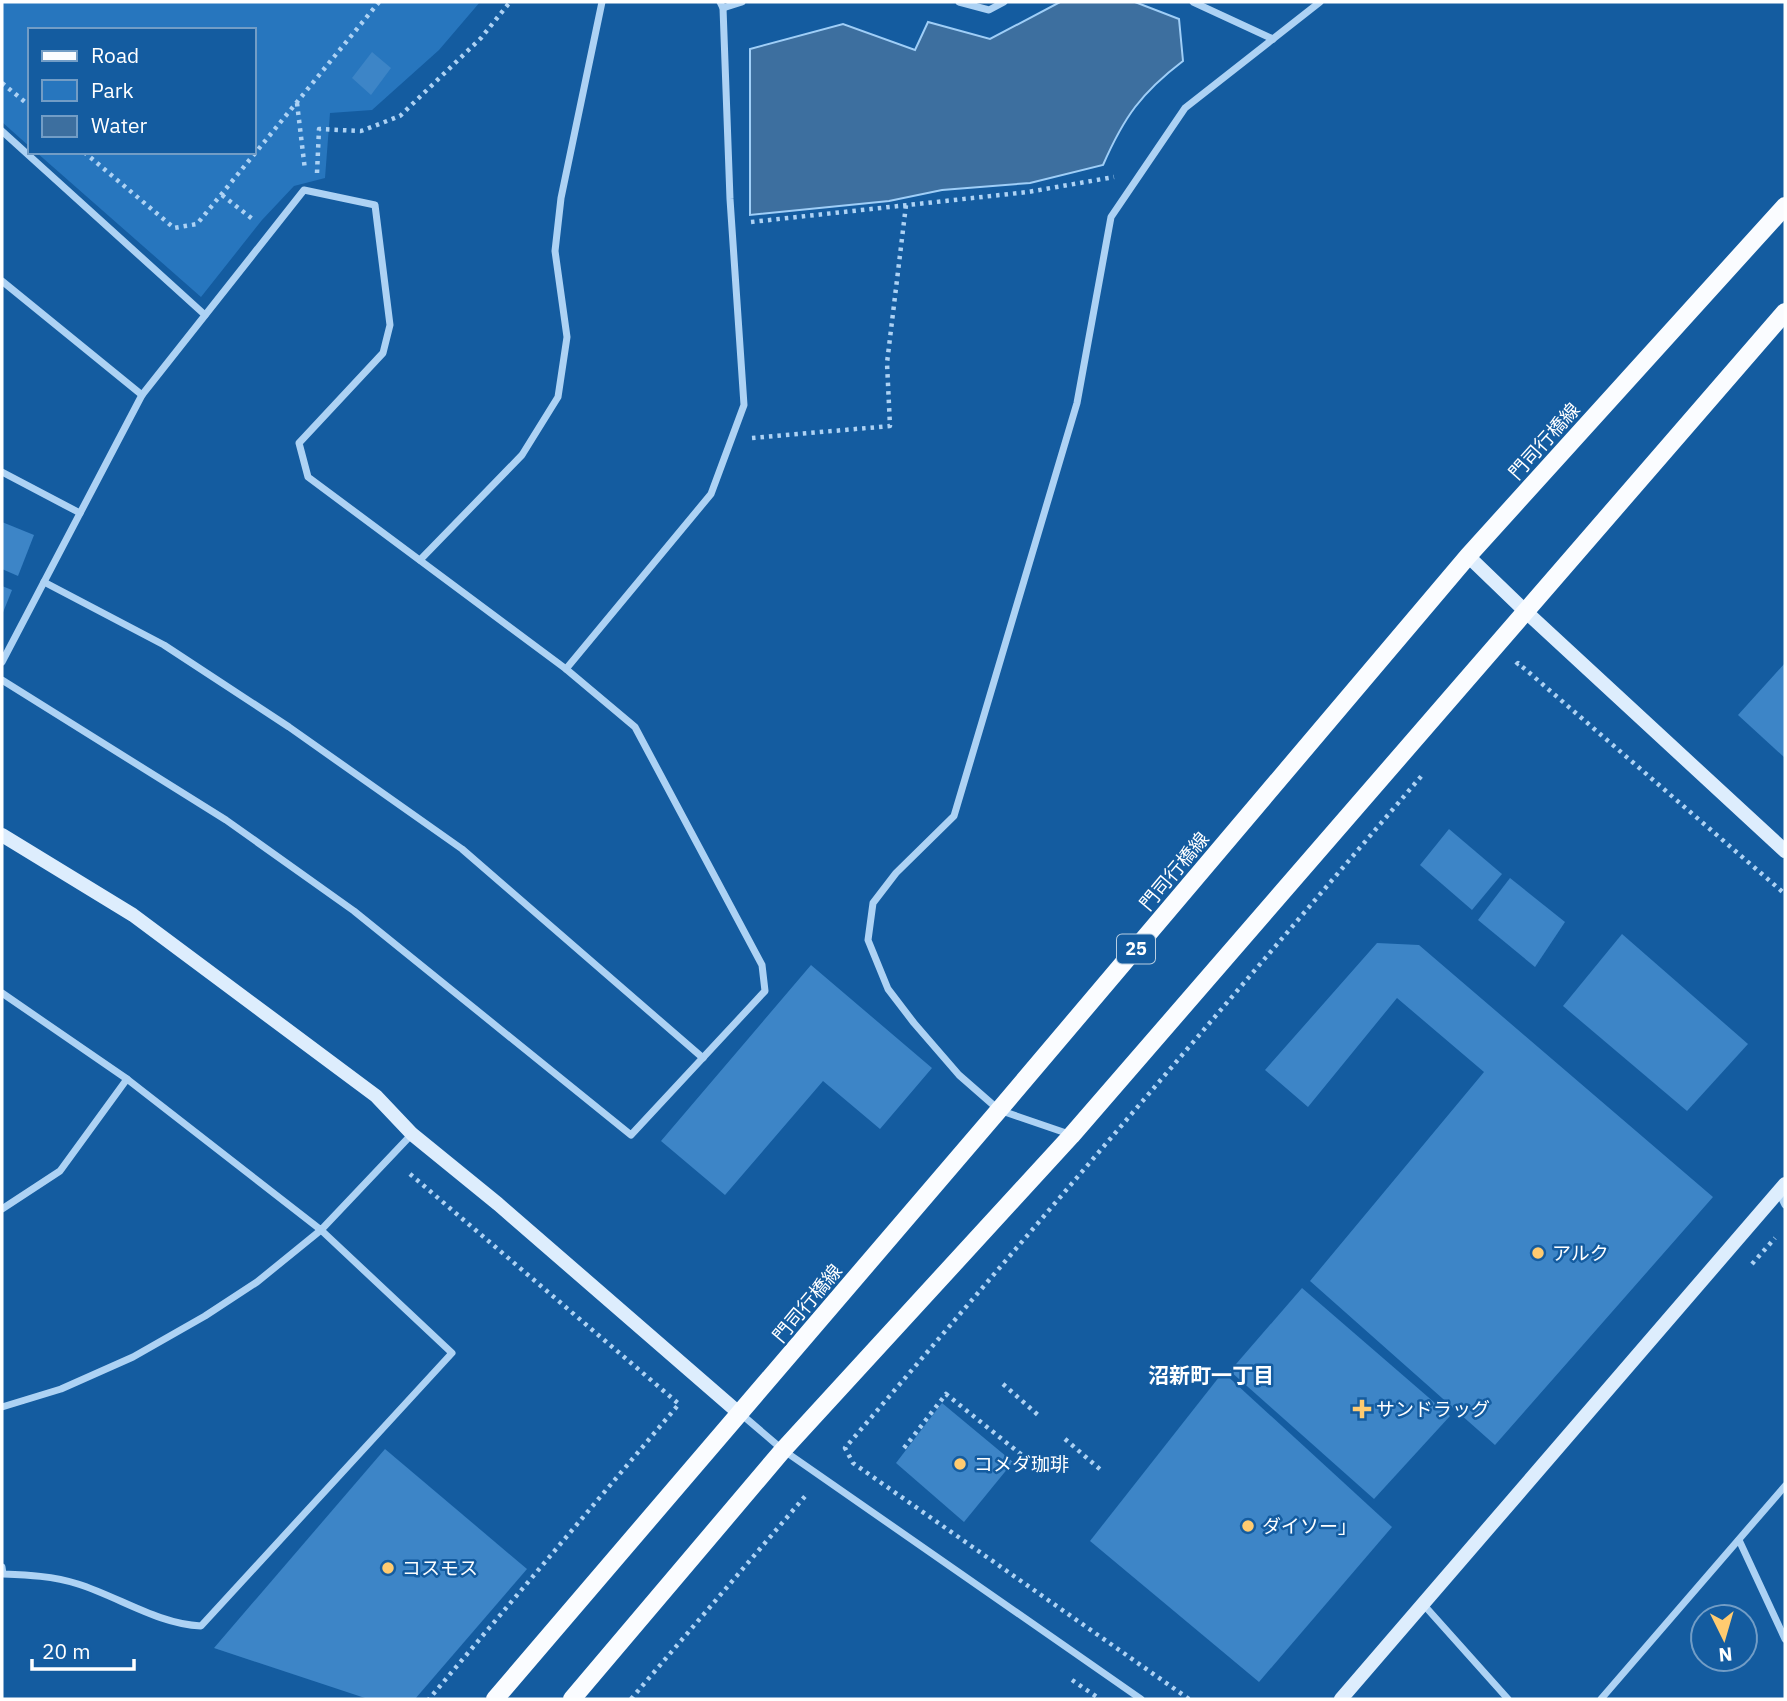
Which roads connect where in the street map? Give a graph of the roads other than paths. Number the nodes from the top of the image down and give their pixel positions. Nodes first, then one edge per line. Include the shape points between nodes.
1 (602, 2) edge
2 (742, 2) edge
3 (958, 2) edge
4 (1004, 2) edge
5 (1194, 2) edge
6 (1320, 2) edge
7 (721, 5) edge
8 (1273, 39) junction
9 (2, 131) edge
10 (1785, 206) edge
11 (2, 281) edge
12 (1785, 312) edge
13 (205, 316) junction
14 (142, 395) junction
15 (2, 472) edge
16 (80, 513) junction
17 (1468, 556) junction
18 (420, 560) junction
19 (44, 582) junction
20 (1525, 611) junction
21 (2, 662) edge
22 (566, 669) junction
23 (2, 680) edge
24 (2, 835) edge
25 (1785, 851) edge
26 (2, 993) edge
27 (703, 1058) junction
28 (127, 1079) junction
29 (999, 1110) junction
30 (412, 1134) junction
31 (1072, 1136) junction
32 (1783, 1194) edge
33 (2, 1209) edge
34 (321, 1230) junction
35 (2, 1407) edge
36 (740, 1414) junction
37 (783, 1450) junction
38 (1785, 1486) edge
39 (1739, 1540) junction
40 (2, 1567) edge
41 (2, 1574) edge
42 (1423, 1604) junction
43 (1785, 1639) edge
44 (495, 1699) edge
45 (572, 1699) edge
46 (1141, 1699) edge
47 (1340, 1699) edge
48 (1508, 1699) edge
49 (1601, 1699) edge

1 - 18 street via 561,198 555,251 566,337 558,397 522,455
2 - 7 street
3 - 4 street via 989,10
5 - 8 street
6 - 8 street
7 - 22 street via 744,405 711,494
8 - 29 street via 1185,108 1111,217 1077,403 954,816 873,903 868,940 888,989 959,1075
9 - 13 street
10 - 17 main road, 門司行橋線 / 25
11 - 14 street
12 - 20 main road
13 - 14 street
13 - 18 street via 304,190 375,205 390,324 383,353 299,443 309,477
14 - 16 street
15 - 16 street
16 - 19 street
17 - 20 street
17 - 29 main road, 門司行橋線 / 25
18 - 22 street
19 - 21 street
19 - 27 street via 164,645 462,849
20 - 25 street
20 - 31 main road
22 - 27 street via 635,727 762,965 765,991
23 - 27 street via 226,820 354,911 631,1135
24 - 30 street via 132,915 376,1096
26 - 28 street
28 - 33 street via 60,1171
28 - 34 street
29 - 31 street
29 - 36 main road, 門司行橋線 / 25
30 - 34 street
30 - 36 street
31 - 37 main road
32 - 42 street
34 - 35 street via 257,1282 133,1357 61,1389
34 - 41 street via 452,1353 201,1626 182,1625 78,1584 39,1575
36 - 37 street
36 - 44 main road, 門司行橋線 / 25
37 - 45 main road
37 - 46 street
38 - 39 street
39 - 43 street
39 - 49 street
40 - 41 street
42 - 47 street
42 - 48 street

